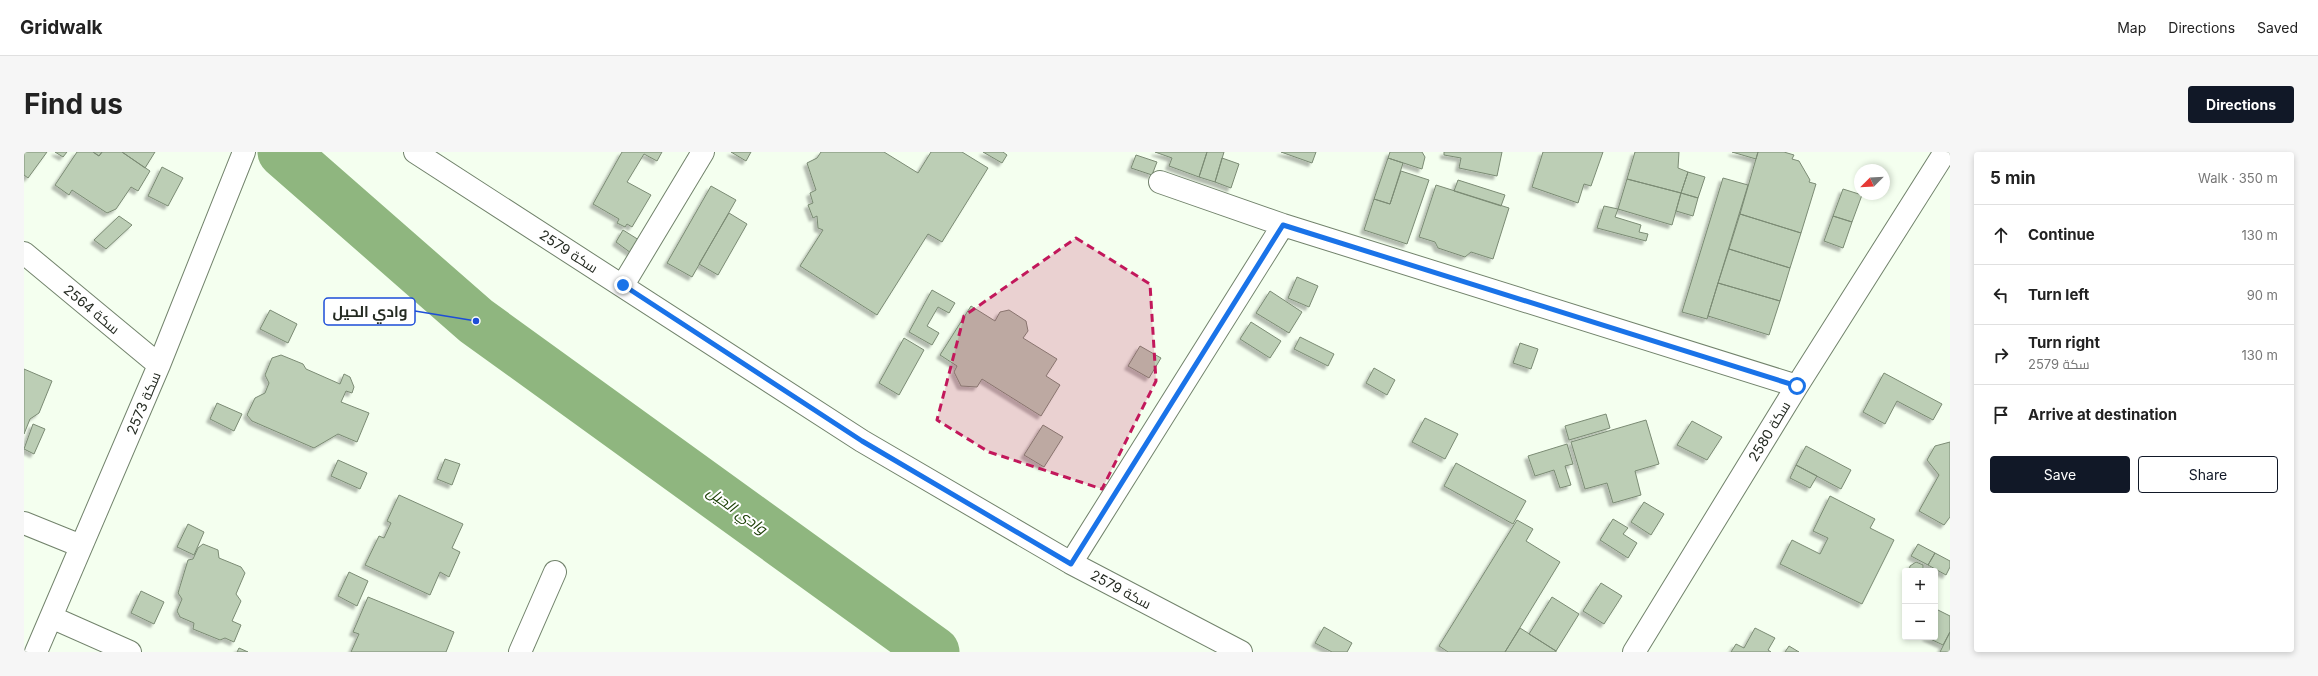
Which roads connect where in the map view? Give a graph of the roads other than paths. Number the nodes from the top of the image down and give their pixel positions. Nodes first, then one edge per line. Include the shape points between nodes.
1 (244, 152) edge
2 (414, 152) edge
3 (703, 152) edge
4 (1945, 152) edge
5 (1160, 182) dead end
6 (1283, 225) junction
7 (24, 253) edge
8 (623, 285) junction
9 (159, 364) junction
10 (1797, 386) junction
11 (24, 523) edge
12 (81, 546) junction
13 (1071, 564) junction
14 (555, 572) dead end
15 (51, 617) junction
16 (36, 652) edge
17 (130, 652) edge
18 (520, 652) edge
19 (1241, 652) edge
20 (1634, 652) edge

1 - 9 street, سكة 2573
2 - 8 street, سكة 2579
3 - 8 street
4 - 10 street, سكة 2580
5 - 6 street
6 - 10 street
6 - 13 street
7 - 9 street, سكة 2564
8 - 13 street, سكة 2579 via 862,441
9 - 12 street, سكة 2573
10 - 20 street, سكة 2580
11 - 12 street
12 - 15 street, سكة 2573
13 - 19 street, سكة 2579
14 - 18 street
15 - 16 street, سكة 2573
15 - 17 street

